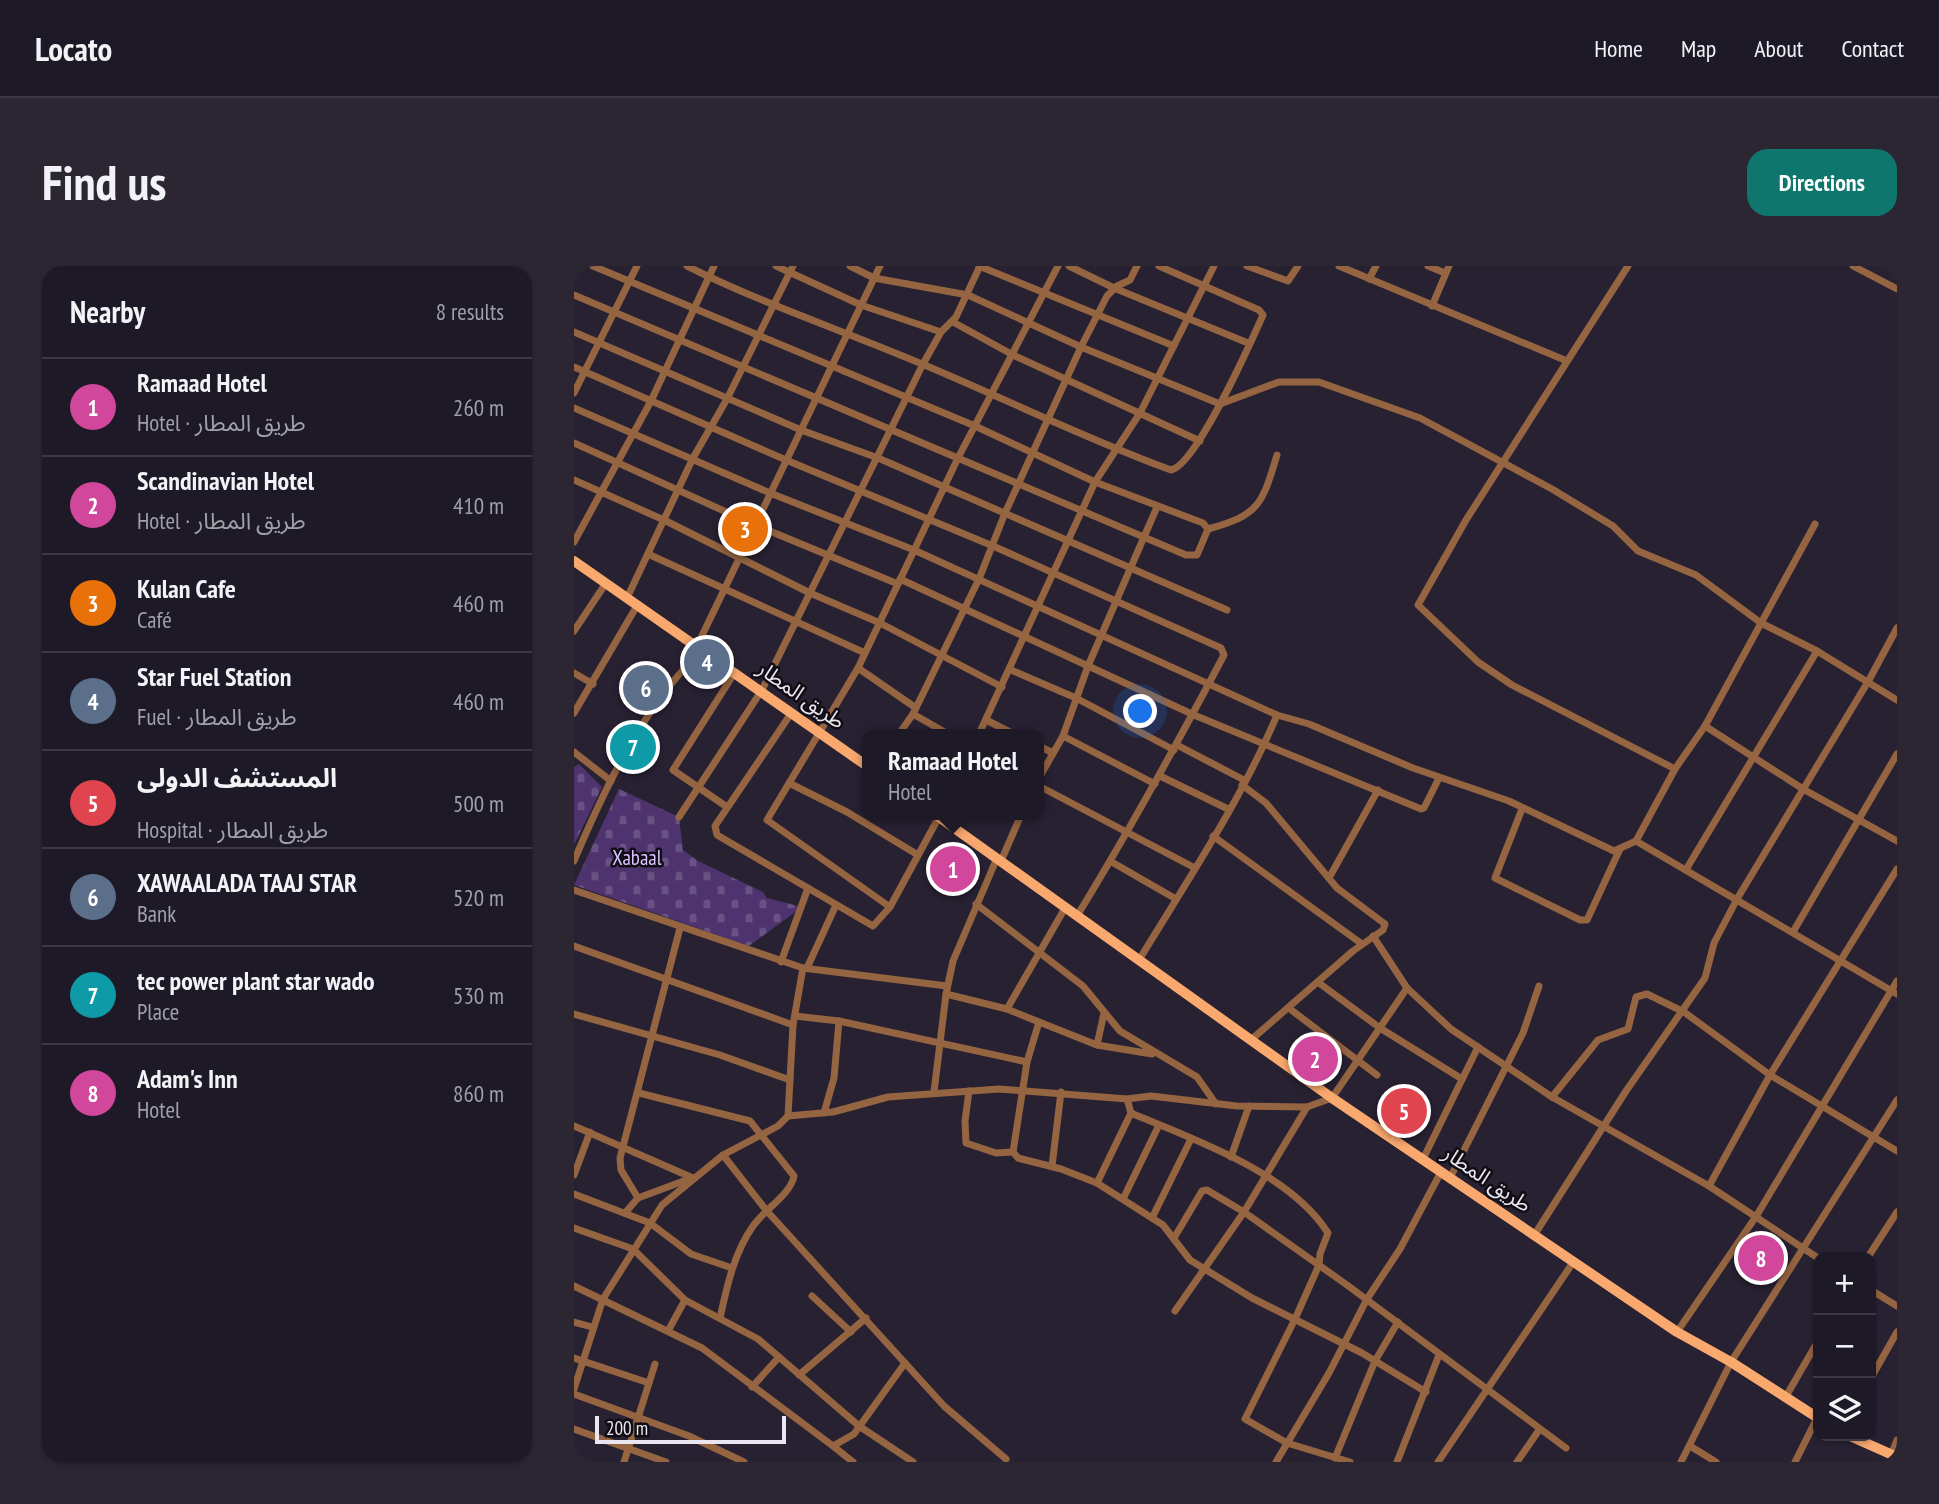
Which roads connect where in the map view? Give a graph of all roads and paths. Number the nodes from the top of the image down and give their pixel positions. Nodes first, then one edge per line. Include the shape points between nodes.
1 (593, 266) edge
2 (637, 266) edge
3 (687, 266) edge
4 (714, 266) edge
5 (775, 266) edge
6 (850, 266) edge
7 (880, 266) edge
8 (980, 266) edge
9 (1058, 266) edge
10 (1069, 266) edge
11 (1137, 266) edge
12 (1159, 266) edge
13 (1214, 266) edge
14 (1247, 266) edge
15 (1298, 266) edge
16 (1339, 266) edge
17 (1376, 266) edge
18 (1428, 266) edge
19 (1853, 266) edge
20 (1625, 267) edge
21 (792, 269) edge
22 (1447, 270) edge
23 (708, 277) junction
24 (874, 278) junction
25 (1369, 279) junction
26 (629, 281) junction
27 (1204, 286) junction
28 (1114, 288) junction
29 (1897, 289) edge
30 (1044, 293) junction
31 (574, 295) edge
32 (968, 295) junction
33 (775, 303) junction
34 (862, 305) junction
35 (1432, 306) junction
36 (693, 308) junction
37 (616, 312) junction
38 (1097, 316) junction
39 (1189, 317) junction
40 (953, 322) junction
41 (1029, 324) junction
42 (574, 332) edge
43 (941, 332) junction
44 (758, 336) junction
45 (848, 336) junction
46 (679, 339) junction
47 (602, 342) junction
48 (1248, 343) junction
49 (1174, 346) junction
50 (1081, 347) junction
51 (1013, 355) junction
52 (1567, 361) junction
53 (923, 364) junction
54 (743, 366) junction
55 (574, 367) edge
56 (832, 369) junction
57 (587, 372) junction
58 (665, 372) junction
59 (1158, 378) junction
60 (1066, 379) junction
61 (574, 393) edge
62 (990, 396) junction
63 (906, 397) junction
64 (727, 399) junction
65 (816, 400) junction
66 (651, 401) junction
67 (1220, 404) junction
68 (574, 408) edge
69 (1140, 413) junction
70 (1048, 422) junction
71 (975, 426) junction
72 (711, 428) junction
73 (892, 429) junction
74 (801, 430) junction
75 (631, 432) junction
76 (1200, 441) junction
77 (574, 443) edge
78 (1117, 450) junction
79 (1032, 454) junction
80 (1277, 455) dead end
81 (693, 458) junction
82 (878, 458) junction
83 (958, 458) junction
84 (786, 460) junction
85 (616, 462) junction
86 (1504, 462) junction
87 (574, 480) edge
88 (1096, 482) junction
89 (1017, 484) junction
90 (944, 487) junction
91 (679, 489) junction
92 (859, 491) junction
93 (603, 493) junction
94 (770, 494) junction
95 (1157, 507) junction
96 (1081, 510) junction
97 (1005, 513) junction
98 (929, 518) junction
99 (664, 520) junction
100 (844, 522) junction
101 (1815, 524) dead end
102 (755, 525) junction
103 (1208, 529) junction
104 (1145, 536) junction
105 (1068, 540) junction
106 (574, 542) edge
107 (993, 545) junction
108 (914, 550) junction
109 (648, 554) junction
110 (828, 555) junction
111 (737, 559) junction
112 (575, 564) edge
113 (1132, 567) junction
114 (1053, 573) junction
115 (979, 579) junction
116 (899, 582) junction
117 (606, 583) junction
118 (723, 589) junction
119 (810, 593) junction
120 (627, 598) junction
121 (1116, 600) junction
122 (638, 604) junction
123 (1040, 605) junction
124 (964, 609) junction
125 (1227, 610) dead end
126 (880, 623) junction
127 (1761, 623) junction
128 (796, 624) junction
129 (1897, 628) edge
130 (574, 631) edge
131 (1104, 634) junction
132 (1025, 639) junction
133 (700, 648) junction
134 (1817, 651) junction
135 (864, 653) junction
136 (942, 655) junction
137 (1088, 666) junction
138 (858, 668) junction
139 (1010, 670) junction
140 (574, 673) edge
141 (735, 673) junction
142 (1869, 680) junction
143 (1210, 682) junction
144 (593, 684) junction
145 (1002, 687) junction
146 (762, 690) junction
147 (1076, 698) junction
148 (1897, 700) edge
149 (914, 711) junction
150 (792, 712) junction
151 (574, 713) edge
152 (1194, 715) junction
153 (1277, 715) junction
154 (986, 720) junction
155 (1705, 726) junction
156 (902, 729) edge
157 (941, 729) edge
158 (982, 729) edge
159 (1004, 729) edge
160 (820, 731) junction
161 (1063, 736) junction
162 (1264, 746) junction
163 (1044, 748) edge
164 (1176, 748) junction
165 (574, 752) edge
166 (1053, 753) junction
167 (1753, 754) junction
168 (1897, 754) edge
169 (862, 762) edge
170 (1044, 769) edge
171 (1675, 769) junction
172 (1160, 776) junction
173 (1439, 778) junction
174 (611, 781) junction
175 (789, 783) junction
176 (1243, 783) junction
177 (1155, 784) junction
178 (697, 788) junction
179 (1044, 789) edge
180 (1803, 789) junction
181 (1378, 790) junction
182 (727, 807) junction
183 (1228, 809) junction
184 (1522, 809) junction
185 (679, 817) dead end
186 (1860, 818) junction
187 (936, 820) edge
188 (944, 820) edge
189 (1019, 820) edge
190 (1129, 833) junction
191 (1213, 836) junction
192 (1636, 841) junction
193 (1897, 841) edge
194 (1620, 849) junction
195 (918, 855) junction
196 (999, 860) junction
197 (574, 861) edge
198 (1110, 861) junction
199 (1195, 868) junction
200 (1687, 868) junction
201 (1897, 869) edge
202 (1329, 878) junction
203 (808, 888) junction
204 (574, 890) edge
205 (1176, 899) junction
206 (1737, 899) junction
207 (836, 905) junction
208 (976, 905) junction
209 (890, 907) junction
210 (1065, 908) junction
211 (1077, 916) junction
212 (680, 928) junction
213 (1793, 932) junction
214 (1373, 936) junction
215 (1362, 944) junction
216 (574, 946) edge
217 (1040, 953) junction
218 (1139, 960) junction
219 (1843, 961) junction
220 (781, 962) junction
221 (805, 968) junction
222 (667, 981) junction
223 (1897, 981) edge
224 (1318, 983) junction
225 (1539, 986) dead end
226 (1407, 988) junction
227 (946, 990) junction
228 (1894, 993) edge
229 (1007, 1009) junction
230 (1290, 1009) junction
231 (1104, 1012) junction
232 (1684, 1012) junction
233 (574, 1014) edge
234 (795, 1016) junction
235 (839, 1021) junction
236 (1039, 1022) junction
237 (793, 1025) junction
238 (1380, 1028) junction
239 (654, 1035) junction
240 (1252, 1039) junction
241 (939, 1043) junction
242 (1097, 1045) junction
243 (1479, 1047) junction
244 (1155, 1055) junction
245 (1358, 1061) junction
246 (1027, 1062) junction
247 (1504, 1067) junction
248 (1377, 1075) dead end
249 (1770, 1075) junction
250 (1462, 1079) junction
251 (790, 1080) junction
252 (1023, 1089) junction
253 (969, 1091) junction
254 (639, 1093) junction
255 (934, 1093) junction
256 (1061, 1093) junction
257 (1552, 1097) junction
258 (1332, 1098) junction
259 (1127, 1099) junction
260 (1897, 1100) edge
261 (1216, 1104) junction
262 (1248, 1106) junction
263 (1307, 1107) junction
264 (1824, 1107) junction
265 (824, 1113) junction
266 (1131, 1113) junction
267 (788, 1116) junction
268 (1159, 1125) junction
269 (574, 1126) edge
270 (1604, 1129) junction
271 (590, 1132) junction
272 (762, 1133) junction
273 (1874, 1136) junction
274 (1191, 1139) junction
275 (623, 1146) junction
276 (1897, 1151) edge
277 (1013, 1153) junction
278 (723, 1155) junction
279 (1231, 1157) junction
280 (1423, 1159) junction
281 (1052, 1166) junction
282 (1441, 1171) junction
283 (574, 1175) edge
284 (693, 1178) junction
285 (1266, 1178) junction
286 (1450, 1178) junction
287 (1097, 1183) junction
288 (1709, 1186) junction
289 (574, 1194) edge
290 (638, 1198) junction
291 (1122, 1199) junction
292 (766, 1210) junction
293 (1244, 1212) junction
294 (1897, 1212) edge
295 (625, 1213) junction
296 (1757, 1215) junction
297 (1152, 1218) junction
298 (650, 1223) junction
299 (574, 1228) edge
300 (1535, 1234) junction
301 (1174, 1238) junction
302 (1803, 1248) junction
303 (633, 1249) junction
304 (1871, 1252) edge
305 (1813, 1255) edge
306 (1574, 1261) junction
307 (1319, 1265) junction
308 (732, 1268) junction
309 (1206, 1270) junction
310 (574, 1286) edge
311 (1876, 1293) edge
312 (813, 1296) dead end
313 (603, 1299) junction
314 (1367, 1299) junction
315 (685, 1300) junction
316 (1897, 1306) edge
317 (1175, 1311) dead end
318 (720, 1318) junction
319 (866, 1318) junction
320 (1296, 1320) junction
321 (574, 1322) edge
322 (1398, 1322) junction
323 (592, 1327) junction
324 (668, 1331) junction
325 (851, 1332) junction
326 (1677, 1332) junction
327 (1897, 1332) edge
328 (1342, 1343) junction
329 (1813, 1350) edge
330 (1439, 1355) junction
331 (779, 1357) junction
332 (578, 1359) edge
333 (1375, 1361) junction
334 (1731, 1362) junction
335 (905, 1363) junction
336 (655, 1364) dead end
337 (1876, 1369) edge
338 (799, 1375) junction
339 (649, 1383) junction
340 (752, 1387) junction
341 (1486, 1391) junction
342 (574, 1392) edge
343 (1426, 1392) junction
344 (1785, 1398) junction
345 (1813, 1415) edge
346 (638, 1417) junction
347 (859, 1426) junction
348 (1813, 1428) edge
349 (574, 1429) edge
350 (1539, 1430) junction
351 (1897, 1440) edge
352 (1861, 1441) edge
353 (1287, 1443) junction
354 (833, 1446) junction
355 (1690, 1446) junction
356 (629, 1447) junction
357 (1566, 1448) dead end
358 (1894, 1456) edge
359 (1335, 1458) junction
360 (1006, 1459) dead end
361 (624, 1462) edge
362 (666, 1462) edge
363 (744, 1462) edge
364 (853, 1462) edge
365 (914, 1462) edge
366 (1276, 1462) edge
367 (1350, 1462) edge
368 (1397, 1462) edge
369 (1438, 1462) edge
370 (1517, 1462) edge
371 (1681, 1462) edge
372 (1716, 1462) edge
373 (1795, 1462) edge

1 - 26 street
2 - 26 street
3 - 23 street
4 - 23 street
5 - 21 street
6 - 24 street
7 - 24 street
8 - 30 street
8 - 32 street
9 - 30 street
10 - 28 street
11 - 28 street via 1130,280
12 - 27 street
13 - 27 street
14 - 15 street via 1288,281
16 - 25 street
17 - 25 street
18 - 22 street
19 - 29 street
20 - 52 street
21 - 33 street
21 - 34 street
22 - 35 street
23 - 33 street
23 - 36 street
24 - 32 street
24 - 34 street
25 - 35 street
26 - 36 street
26 - 37 street
27 - 39 street
27 - 48 street via 1262,313
28 - 38 street
28 - 39 street
30 - 38 street
30 - 41 street
31 - 37 street
32 - 40 street
32 - 41 street
33 - 44 street
33 - 45 street
34 - 43 street
34 - 45 street
35 - 52 street
36 - 44 street
36 - 46 street
37 - 46 street
37 - 47 street
38 - 49 street
38 - 50 street
39 - 48 street
39 - 49 street
40 - 43 street
40 - 51 street
41 - 50 street
41 - 51 street
42 - 47 street
43 - 53 street
44 - 54 street
44 - 56 street
45 - 53 street
45 - 56 street
46 - 54 street
46 - 58 street
47 - 57 street
47 - 58 street
48 - 67 street
49 - 59 street
50 - 59 street
50 - 60 street
51 - 60 street
51 - 62 street
52 - 86 street
53 - 62 street
53 - 63 street
54 - 64 street
54 - 65 street
55 - 57 street
56 - 63 street
56 - 65 street
57 - 61 street
57 - 66 street
58 - 64 street
58 - 66 street
59 - 67 street
59 - 69 street
60 - 69 street
60 - 70 street
62 - 70 street
62 - 71 street
63 - 71 street
63 - 73 street
64 - 72 street
64 - 74 street
65 - 73 street
65 - 74 street
66 - 72 street
66 - 75 street
67 - 76 street
67 - 86 street via 1279,382 1332,384 1420,418
68 - 75 street
69 - 76 street
69 - 78 street
70 - 78 street
70 - 79 street
71 - 79 street
71 - 83 street
72 - 81 street
72 - 84 street
73 - 82 street
73 - 83 street
74 - 82 street
74 - 84 street
75 - 81 street
75 - 85 street
76 - 78 street via 1182,466 1171,470
77 - 85 street
78 - 88 street
79 - 88 street
79 - 89 street
80 - 103 street via 1269,482 1248,515
81 - 91 street
81 - 94 street
82 - 90 street
82 - 92 street
83 - 89 street
83 - 90 street
84 - 92 street
84 - 94 street
85 - 91 street
85 - 93 street
86 - 127 street via 1613,526 1638,551 1696,575
86 - 171 street via 1466,520 1419,608 1478,662 1512,685
87 - 93 street
88 - 95 street
88 - 96 street
89 - 96 street
89 - 97 street
90 - 97 street
90 - 98 street
91 - 99 street
91 - 102 street
92 - 98 street
92 - 100 street
93 - 99 street
93 - 106 street
94 - 100 street
94 - 102 street
95 - 103 street via 1203,523
95 - 104 street
96 - 104 street
96 - 105 street
97 - 105 street
97 - 107 street
98 - 107 street
98 - 108 street
99 - 109 street
99 - 111 street
100 - 108 street
100 - 110 street
101 - 127 street
102 - 110 street
102 - 111 street
103 - 104 street via 1195,556
104 - 113 street
105 - 113 street
105 - 114 street
107 - 114 street
107 - 115 street
108 - 115 street
108 - 116 street
109 - 118 street
109 - 120 street
110 - 116 street
110 - 119 street
111 - 118 street
111 - 119 street
112 - 117 main road, طريق المطار
113 - 121 street
113 - 125 street
114 - 121 street
114 - 123 street
115 - 123 street
115 - 124 street
116 - 124 street
116 - 126 street
117 - 120 main road, طريق المطار
117 - 130 street
118 - 128 street
118 - 133 street
119 - 126 street
119 - 128 street
120 - 122 main road, طريق المطار
121 - 131 street
121 - 143 street via 1221,648 1224,655
122 - 133 main road, طريق المطار
122 - 144 street
123 - 131 street
123 - 132 street
124 - 132 street
124 - 136 street
126 - 135 street
126 - 136 street
127 - 134 street
127 - 155 street
128 - 135 street
128 - 146 street
129 - 142 street
131 - 137 street
131 - 143 street
132 - 137 street
132 - 139 street
133 - 141 main road, طريق المطار
133 - 174 street via 656,706
134 - 142 street
134 - 167 street
135 - 138 street
136 - 145 street
136 - 149 street
137 - 147 street
137 - 152 street
138 - 149 street
138 - 160 street
139 - 145 street
139 - 147 street
140 - 144 street
141 - 146 main road, طريق المطار
141 - 178 street via 673,770
142 - 148 street
142 - 180 street
143 - 152 street
143 - 153 street
144 - 151 street
145 - 154 street
146 - 150 main road, طريق المطار
146 - 178 street
147 - 161 street
147 - 164 street
149 - 156 street
149 - 157 street
150 - 160 main road, طريق المطار
150 - 182 street
152 - 162 street
152 - 164 street
153 - 162 street
153 - 173 street
154 - 158 street
154 - 159 street
155 - 167 street
155 - 171 street
160 - 169 main road, طريق المطار
160 - 175 street
161 - 166 street
161 - 177 street
162 - 176 street
162 - 181 street
163 - 166 street
164 - 172 street
164 - 176 street
165 - 174 street
166 - 170 street
167 - 180 street
167 - 200 street
168 - 186 street
171 - 192 street
172 - 177 street
172 - 183 street
173 - 181 street via 1422,808
173 - 184 street
174 - 197 street
175 - 195 street
175 - 209 street via 768,824
176 - 183 street
176 - 202 street via 1266,803
177 - 190 street
178 - 182 street
178 - 185 street
179 - 190 street
180 - 186 street
180 - 206 street
181 - 202 street
182 - 203 street via 715,826 717,835
183 - 191 street
184 - 194 street via 1608,849
184 - 194 street via 1495,878 1580,920 1587,920
186 - 193 street
186 - 213 street
187 - 195 street
188 - 196 main road, طريق المطار
189 - 196 street
190 - 198 street
190 - 199 street
191 - 199 street
191 - 215 street
192 - 194 street
192 - 200 street
195 - 209 street
196 - 208 street
196 - 210 main road, طريق المطار
198 - 205 street
198 - 211 street
199 - 205 street
200 - 206 street
201 - 219 street
202 - 214 street via 1384,920 1383,930
203 - 207 street
203 - 220 street
204 - 212 street
205 - 218 street
206 - 213 street
206 - 232 street via 1714,943 1705,978
207 - 209 street via 873,926
207 - 221 street
208 - 217 street
208 - 227 street
210 - 211 main road, طريق المطار
210 - 217 street
211 - 218 main road, طريق المطار
212 - 220 street
212 - 222 street
213 - 219 street
214 - 215 street
214 - 226 street
215 - 224 street
216 - 222 street
217 - 229 street
217 - 231 street via 1083,986
218 - 240 main road, طريق المطار
219 - 228 street
219 - 249 street
220 - 221 street
221 - 227 street
221 - 234 street
222 - 237 street
222 - 239 street
223 - 228 street
224 - 230 street
224 - 238 street
225 - 247 street via 1523,1033
226 - 238 street
226 - 243 street via 1451,1029
227 - 229 street
227 - 241 street
228 - 264 street
229 - 236 street
230 - 240 street
230 - 245 street
231 - 242 street
231 - 244 street via 1120,1031
232 - 249 street
232 - 257 street via 1652,996 1636,997 1628,1028 1598,1040
232 - 270 street
233 - 239 street
234 - 235 street
234 - 237 street
235 - 241 street
235 - 265 street via 834,1078
236 - 242 street
236 - 246 street
237 - 251 street
238 - 245 street
238 - 250 street
239 - 251 street
239 - 254 street
240 - 258 main road, طريق المطار
241 - 246 street
241 - 255 street
242 - 244 street
243 - 247 street
243 - 250 street
244 - 261 street via 1197,1077
245 - 248 street
245 - 258 street
246 - 252 street
247 - 257 street
247 - 286 street
249 - 264 street
249 - 288 street
250 - 280 street
251 - 267 street
252 - 253 street
252 - 256 street
252 - 277 street
253 - 255 street
253 - 277 street via 966,1143 996,1153
254 - 272 street via 746,1120
254 - 275 street
255 - 265 street via 888,1097
256 - 259 street
256 - 281 street
257 - 270 street
258 - 263 street
258 - 280 main road, طريق المطار
259 - 261 street
259 - 266 street
260 - 273 street
261 - 262 street
262 - 263 street
262 - 279 street
263 - 285 street
264 - 273 street
264 - 296 street
265 - 267 street
266 - 268 street
266 - 287 street
267 - 272 street
268 - 274 street
268 - 291 street
269 - 271 street
270 - 288 street
270 - 300 street
271 - 275 street
271 - 283 street
272 - 278 street
272 - 292 street via 794,1176
273 - 276 street
273 - 302 street
274 - 279 street
274 - 297 street
275 - 284 street
275 - 290 street via 621,1170
277 - 281 street
278 - 284 street
278 - 292 street
279 - 285 street
280 - 282 main road, طريق المطار
281 - 287 street
282 - 286 main road, طريق المطار
282 - 314 street via 1400,1249
284 - 290 street
284 - 298 street via 662,1205
285 - 293 street
285 - 307 street via 1306,1206 1328,1233
286 - 300 main road, طريق المطار
287 - 291 street
288 - 296 street
289 - 295 street
290 - 295 street
291 - 297 street
292 - 308 street via 752,1226
292 - 319 street
293 - 301 street via 1204,1190
293 - 307 street
293 - 309 street
294 - 304 street
295 - 298 street
296 - 302 street
296 - 326 street
297 - 301 street
298 - 303 street
298 - 308 street via 691,1254
299 - 303 street
300 - 306 main road, طريق المطار
301 - 309 street via 1183,1254
302 - 305 street
302 - 334 street
303 - 313 street
303 - 315 street
306 - 326 main road, طريق المطار
306 - 341 street
307 - 314 street
307 - 320 street
308 - 318 street
309 - 317 street
309 - 320 street
310 - 313 street
311 - 316 street
312 - 325 street
313 - 323 street
313 - 324 street
314 - 322 street
314 - 328 street
315 - 318 street
315 - 324 street
318 - 331 street
319 - 325 street
319 - 335 street
320 - 328 street
320 - 353 street via 1245,1419
321 - 323 street
322 - 330 street
322 - 333 street
323 - 332 street
324 - 340 street via 702,1348
325 - 338 street
326 - 334 main road, طريق المطار
327 - 337 street
328 - 333 street
328 - 353 street
329 - 344 street
330 - 341 street
330 - 343 street
331 - 338 street
331 - 340 street
332 - 339 street
332 - 342 street
333 - 343 street
333 - 359 street
334 - 344 main road, طريق المطار
334 - 355 street
335 - 347 street
335 - 360 street via 944,1406
336 - 339 street
338 - 347 street
339 - 346 street
340 - 354 street
341 - 350 street
341 - 369 street
342 - 346 street
343 - 368 street
344 - 345 main road, طريق المطار
346 - 356 street
346 - 363 street
347 - 354 street
347 - 365 street
348 - 373 street
349 - 356 street
350 - 357 street
350 - 370 street
351 - 358 street
352 - 358 main road
353 - 359 street
353 - 366 street
354 - 364 street
355 - 371 street
355 - 372 street
356 - 361 street
356 - 362 street
359 - 367 street

